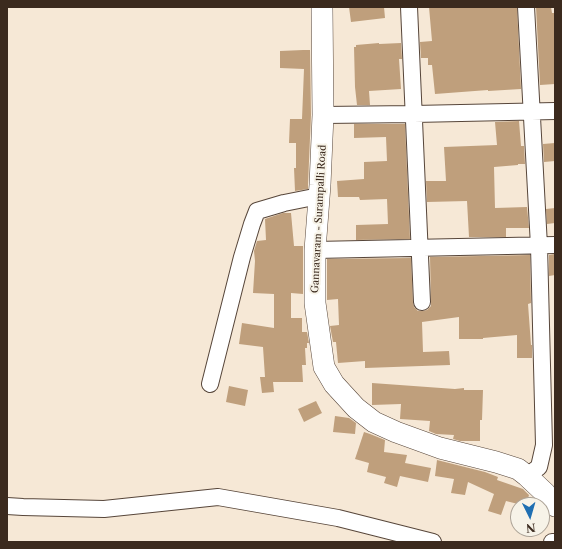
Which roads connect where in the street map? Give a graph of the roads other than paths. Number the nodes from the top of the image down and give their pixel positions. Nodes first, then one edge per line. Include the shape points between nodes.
1 (322, 7) edge
2 (409, 7) edge
3 (526, 7) edge
4 (555, 111) edge
5 (532, 112) junction
6 (414, 114) junction
7 (323, 115) junction
8 (319, 196) junction
9 (547, 245) edge
10 (420, 248) junction
11 (315, 250) junction
12 (422, 302) dead end
13 (210, 384) dead end
14 (527, 476) junction
15 (7, 506) edge
16 (555, 506) edge
17 (433, 542) edge
18 (552, 542) edge
19 (555, 542) edge

1 - 7 main road, Gannavaram - Surampalli Road
2 - 6 street
3 - 5 street
4 - 5 street
5 - 6 street
5 - 9 street
6 - 7 street
6 - 10 street
7 - 8 main road, Gannavaram - Surampalli Road
8 - 11 main road, Gannavaram - Surampalli Road
8 - 13 street via 257,212 242,257
9 - 10 street
9 - 14 street via 544,444 540,467
10 - 11 street
10 - 12 street
11 - 14 main road, Gannavaram - Surampalli Road via 315,302 324,367 334,384 356,408 374,422 396,432 440,448 518,469
14 - 16 main road, Gannavaram - Surampalli Road
15 - 17 street via 104,509 218,497 338,518
18 - 19 street

